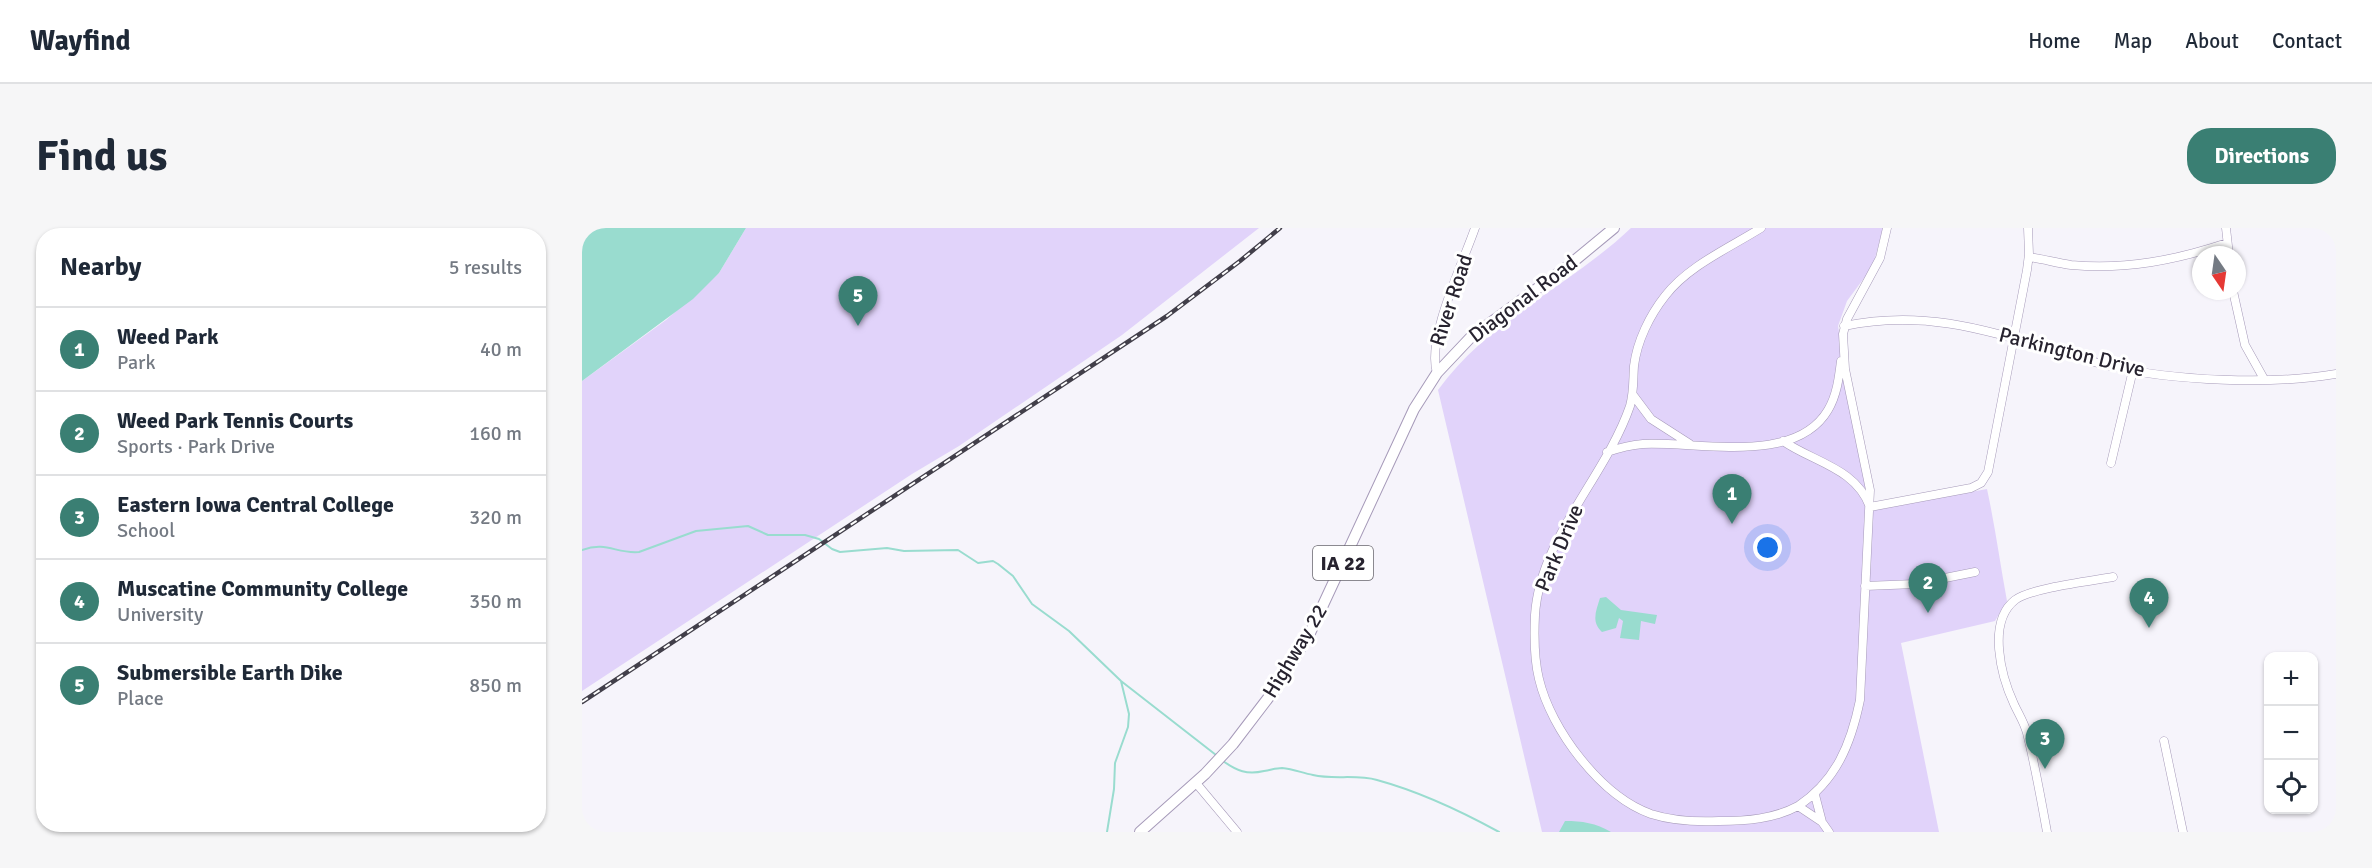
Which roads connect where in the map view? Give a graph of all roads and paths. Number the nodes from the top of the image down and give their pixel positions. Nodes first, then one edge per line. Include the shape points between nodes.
1 (1476, 228) edge
2 (1614, 228) edge
3 (1761, 228) edge
4 (1887, 228) edge
5 (2028, 228) edge
6 (2226, 228) edge
7 (2228, 243) junction
8 (2228, 246) edge
9 (2029, 257) junction
10 (2235, 300) edge
11 (1844, 326) junction
12 (2014, 337) junction
13 (1843, 354) junction
14 (2133, 370) junction
15 (1437, 373) junction
16 (2336, 374) edge
17 (2264, 379) junction
18 (1633, 395) junction
19 (1783, 441) junction
20 (1693, 446) junction
21 (1607, 452) junction
22 (2111, 463) dead end
23 (1868, 472) junction
24 (1851, 480) junction
25 (1870, 507) junction
26 (1975, 572) dead end
27 (2113, 577) dead end
28 (1865, 586) junction
29 (2164, 741) dead end
30 (1196, 783) junction
31 (1815, 795) junction
32 (1798, 806) junction
33 (1822, 822) junction
34 (1140, 832) edge
35 (1237, 832) edge
36 (1829, 832) edge
37 (2047, 832) edge
38 (2183, 832) edge

1 - 15 street, River Road via 1439,330 1434,357
2 - 15 main road, Diagonal Road / IA 22 via 1479,330
3 - 18 street, Park Drive via 1700,266 1664,297 1639,344
4 - 11 street, Park Drive via 1880,258
5 - 9 street
6 - 7 street
7 - 8 street
7 - 9 street via 2136,265 2068,265
9 - 12 street
10 - 17 street via 2245,345
11 - 12 street, Parkington Drive via 1877,320 1923,320
11 - 13 street, Park Drive
12 - 14 street, Parkington Drive
12 - 25 street via 1987,475 1977,486 1959,491
13 - 19 street via 1828,410 1806,432
13 - 23 street, Park Drive
14 - 17 street, Parkington Drive
14 - 22 street
15 - 30 main road, Highway 22 / IA 22 via 1414,410 1294,660 1258,713
16 - 17 street, Parkington Drive via 2300,380
18 - 20 street via 1651,419
18 - 21 street, Park Drive
19 - 20 street via 1718,448
19 - 24 street
20 - 21 street via 1641,444
21 - 32 street, Park Drive via 1554,550 1537,600 1536,661 1552,713 1600,780 1626,802 1652,814 1684,821 1735,821 1775,815
23 - 24 street
23 - 25 street, Park Drive
24 - 25 street
25 - 28 street, Park Drive
26 - 28 street via 1915,584
27 - 37 street via 2022,596 2009,606 2000,621 1998,639 2004,674 2028,736
28 - 31 street, Park Drive via 1862,680 1856,721 1841,759
29 - 38 street
30 - 34 main road, Highway 22 / IA 22
30 - 35 street
31 - 32 street, Park Drive
31 - 33 street
32 - 33 street
33 - 36 street

